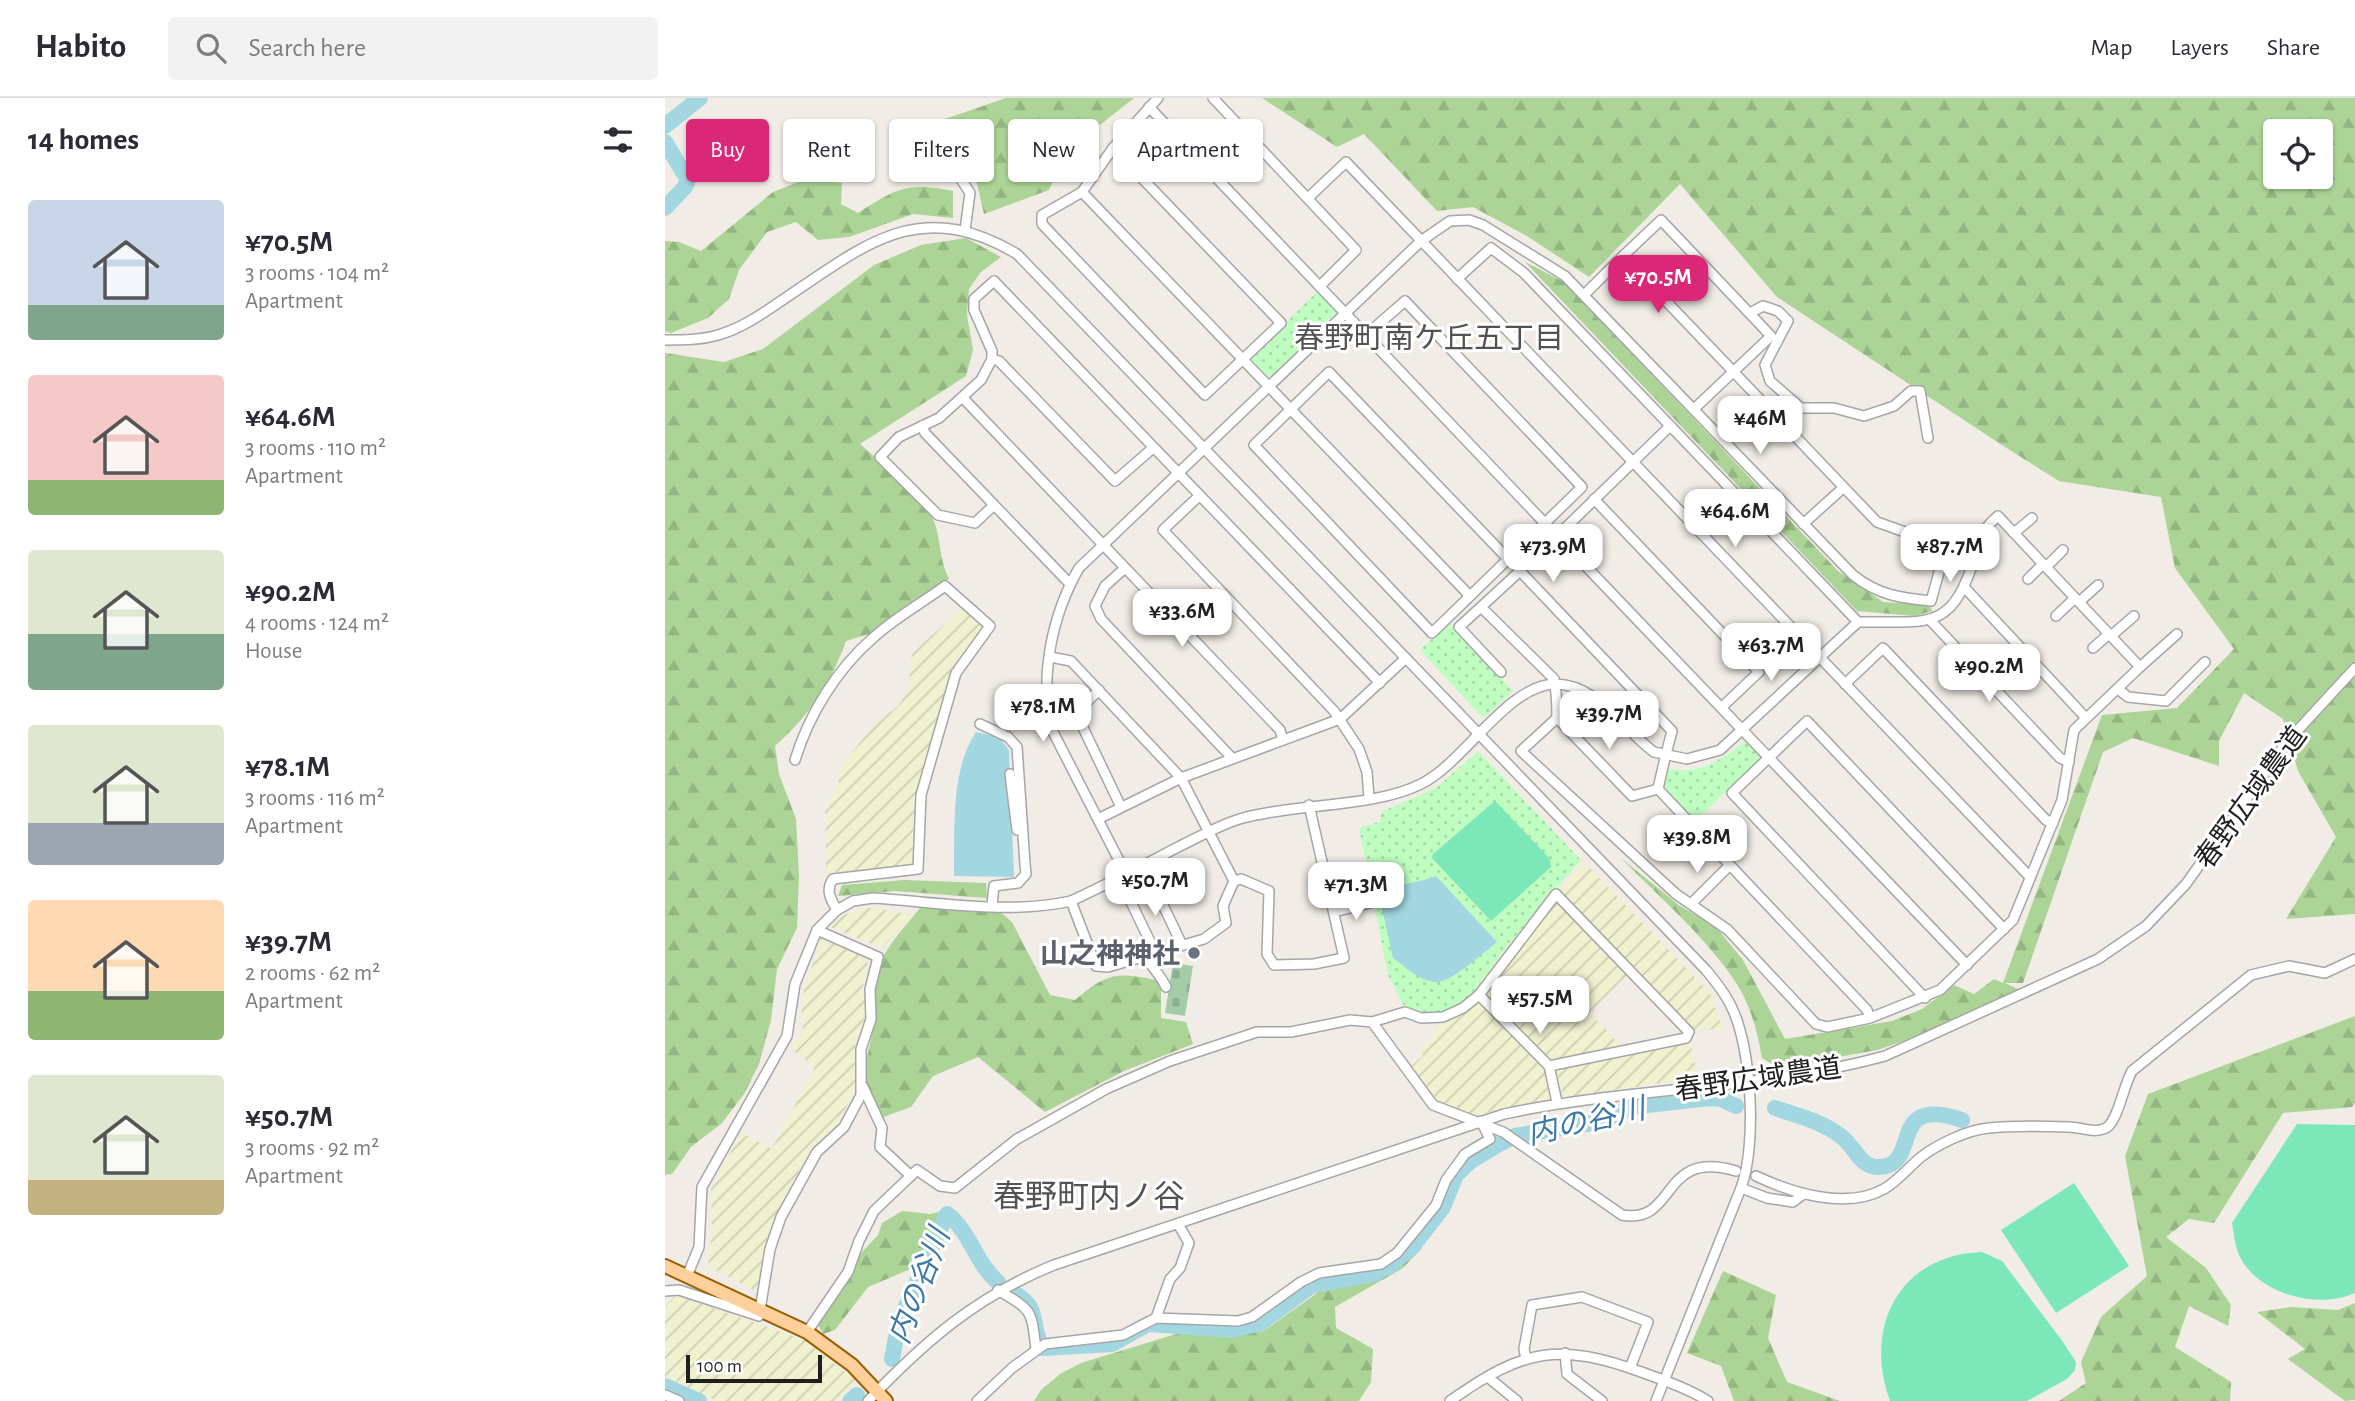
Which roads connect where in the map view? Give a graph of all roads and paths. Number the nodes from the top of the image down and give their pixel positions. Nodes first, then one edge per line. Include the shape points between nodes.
1 (1158, 98) edge
2 (1213, 98) edge
3 (1149, 107) junction
4 (1138, 119) edge
5 (1113, 148) edge
6 (963, 182) edge
7 (1146, 182) edge
8 (1082, 192) junction
9 (1308, 198) junction
10 (965, 230) junction
11 (1421, 241) junction
12 (1623, 256) junction
13 (1457, 279) junction
14 (1320, 286) junction
15 (1584, 295) junction
16 (1750, 313) junction
17 (1345, 314) junction
18 (1366, 335) junction
19 (665, 340) edge
20 (992, 359) junction
21 (1244, 359) junction
22 (1733, 371) junction
23 (1271, 386) junction
24 (963, 398) junction
25 (1291, 409) junction
26 (1694, 409) junction
27 (922, 426) junction
28 (1670, 426) junction
29 (1927, 438) dead end
30 (1153, 448) junction
31 (1205, 448) junction
32 (1630, 462) junction
33 (1178, 474) junction
34 (1843, 488) junction
35 (1199, 496) junction
36 (1594, 499) junction
37 (994, 505) junction
38 (2032, 519) dead end
39 (1545, 523) junction
40 (1803, 524) junction
41 (2014, 533) junction
42 (1557, 536) junction
43 (1104, 545) junction
44 (1946, 547) junction
45 (2063, 551) dead end
46 (1975, 557) junction
47 (1508, 559) junction
48 (2045, 566) junction
49 (1125, 568) junction
50 (2028, 579) dead end
51 (1070, 584) junction
52 (2098, 585) dead end
53 (1965, 588) junction
54 (1470, 596) junction
55 (2077, 600) junction
56 (1481, 607) junction
57 (2056, 616) dead end
58 (2134, 616) dead end
59 (1929, 619) junction
60 (1859, 622) junction
61 (2178, 634) dead end
62 (2110, 635) junction
63 (2093, 648) dead end
64 (1050, 657) junction
65 (1818, 657) junction
66 (1406, 658) junction
67 (2205, 662) dead end
68 (2140, 667) junction
69 (2355, 668) edge
70 (1501, 672) dead end
71 (1380, 683) junction
72 (1555, 684) junction
73 (1845, 684) junction
74 (2117, 689) junction
75 (1099, 690) junction
76 (1722, 707) junction
77 (1557, 718) junction
78 (2086, 718) junction
79 (1340, 719) junction
80 (980, 724) dead end
81 (1743, 730) junction
82 (1480, 735) junction
83 (1283, 740) junction
84 (1665, 756) junction
85 (1769, 757) junction
86 (1232, 758) junction
87 (795, 760) dead end
88 (2069, 762) junction
89 (1010, 774) dead end
90 (1181, 778) junction
91 (1658, 789) junction
92 (1369, 798) junction
93 (1309, 805) junction
94 (1121, 807) junction
95 (1098, 819) junction
96 (2053, 823) junction
97 (1208, 832) junction
98 (1025, 864) junction
99 (1144, 865) junction
100 (1729, 866) junction
101 (1126, 874) junction
102 (2030, 877) junction
103 (1234, 881) junction
104 (1129, 898) dead end
105 (1071, 901) junction
106 (1370, 903) dead end
107 (1691, 904) junction
108 (992, 905) junction
109 (837, 910) junction
110 (1334, 912) junction
111 (2004, 929) junction
112 (817, 930) junction
113 (1182, 945) junction
114 (1150, 953) junction
115 (2355, 959) edge
116 (1967, 965) junction
117 (1166, 987) dead end
118 (1479, 995) junction
119 (1925, 998) junction
120 (1870, 1018) junction
121 (1372, 1021) junction
122 (1549, 1066) junction
123 (1747, 1081) junction
124 (863, 1087) junction
125 (1557, 1102) junction
126 (1481, 1121) junction
127 (1736, 1171) dead end
128 (911, 1176) junction
129 (1756, 1177) dead end
130 (1741, 1188) junction
131 (1802, 1195) junction
132 (1178, 1224) junction
133 (665, 1266) edge
134 (687, 1276) junction
135 (997, 1290) junction
136 (665, 1291) edge
137 (762, 1310) junction
138 (1156, 1318) junction
139 (807, 1332) junction
140 (1040, 1347) junction
141 (1565, 1353) junction
142 (1526, 1359) junction
143 (1630, 1368) junction
144 (1489, 1378) junction
145 (1662, 1379) junction
146 (665, 1395) edge
147 (877, 1398) edge
148 (679, 1401) edge
149 (977, 1401) edge
150 (1450, 1401) edge
151 (1517, 1401) edge
152 (1602, 1401) edge
153 (1656, 1401) edge
154 (1708, 1401) edge

1 - 3 street
2 - 9 street
3 - 4 street
3 - 14 street
5 - 8 street
6 - 10 street via 970,193
7 - 21 street via 1281,323
8 - 21 street
8 - 21 street via 1042,215 1042,223 1205,395
9 - 11 street via 1346,162
9 - 14 street via 1356,250
10 - 19 street via 916,228 890,234 746,324 689,340
10 - 31 street via 1008,249 1039,274
11 - 13 street
11 - 15 street via 1450,221 1469,220 1554,268
11 - 17 street
12 - 15 street
12 - 16 street via 1661,220
12 - 22 street
13 - 28 street via 1491,248 1524,272
13 - 32 street
14 - 17 street
15 - 26 street
16 - 22 street via 1771,336
16 - 29 street via 1763,306 1789,321 1765,365 1770,381 1801,408 1834,408 1864,416 1894,406 1911,391 1920,391
17 - 18 street
17 - 23 street
18 - 39 street
18 - 39 street via 1405,301 1433,330 1582,487
20 - 24 street via 981,380
20 - 30 street via 999,361 1115,481
20 - 30 street via 974,299 994,281
21 - 23 street
22 - 26 street
22 - 34 street
23 - 25 street
23 - 31 street
24 - 27 street
24 - 43 street
25 - 47 street via 1329,372
25 - 54 street
25 - 54 street via 1254,445 1432,632
26 - 40 street
27 - 37 street
27 - 37 street via 899,437 880,457 938,514 975,523
28 - 32 street
28 - 60 street
30 - 33 street
31 - 33 street
31 - 66 street
32 - 36 street
32 - 65 street
33 - 35 street
33 - 43 street
34 - 40 street
34 - 44 street via 1888,529
35 - 71 street
35 - 79 street via 1163,530
36 - 42 street
36 - 76 street via 1759,672
37 - 51 street
38 - 41 street
39 - 42 street
39 - 47 street
40 - 44 street via 1853,575 1892,598 1931,601
41 - 46 street via 1998,516 1983,528
41 - 48 street
42 - 76 street
43 - 49 street
43 - 51 street via 1079,568
44 - 46 street
45 - 48 street
46 - 53 street
47 - 54 street
48 - 50 street
48 - 55 street
49 - 83 street via 1280,730
49 - 86 street via 1105,586 1095,606 1101,619
51 - 64 street
52 - 55 street
53 - 59 street via 1950,610
53 - 78 street
55 - 57 street
55 - 62 street
56 - 70 street via 1459,627
56 - 72 street
56 - 84 street via 1520,571 1672,731
58 - 62 street
59 - 60 street
59 - 88 street via 2060,758
60 - 65 street
61 - 68 street
62 - 63 street
62 - 68 street
64 - 75 street via 1071,661
64 - 95 street via 1046,698 1052,730
65 - 73 street
65 - 81 street
66 - 71 street
66 - 82 street
67 - 74 street via 2166,701 2128,697
68 - 74 street
69 - 123 street, 春野広域農道 via 2286,743 2186,884 2155,918 2122,944 1885,1056
71 - 79 street
72 - 77 street
72 - 82 street via 1518,699
72 - 84 street via 1595,698 1639,741
73 - 96 street via 1883,648
73 - 102 street
74 - 78 street
75 - 90 street
75 - 94 street via 1076,713
76 - 81 street
77 - 91 street via 1632,796
77 - 107 street via 1521,751
78 - 88 street via 2074,730
79 - 83 street
79 - 92 street via 1359,749
80 - 98 street via 1008,737 1017,747
81 - 84 street via 1710,754 1687,759
81 - 85 street
82 - 92 street via 1421,784
82 - 123 street via 1722,989 1741,1034
83 - 86 street
84 - 91 street
85 - 111 street via 1807,721
85 - 116 street
85 - 119 street via 1732,793
86 - 90 street
87 - 109 street via 806,726 850,661 875,636 946,586 990,626 956,673 921,795 918,869 833,879 830,897
88 - 96 street
89 - 98 street via 1021,863
90 - 94 street
90 - 97 street
91 - 100 street
92 - 93 street
93 - 97 street via 1239,819
93 - 110 street
94 - 95 street
95 - 101 street
96 - 102 street
97 - 99 street
97 - 103 street
98 - 108 street via 1018,883 994,886
99 - 101 street
99 - 113 street
100 - 107 street
100 - 120 street
101 - 105 street
102 - 111 street via 2013,920
103 - 110 street via 1241,879 1269,891 1266,954 1274,965 1344,958
103 - 113 street via 1223,905 1226,923 1204,939
104 - 114 street
105 - 108 street via 1047,906
105 - 114 street via 1096,966 1108,967
106 - 110 street
107 - 120 street via 1728,930 1816,1024 1828,1027
108 - 109 street via 873,898
109 - 112 street
111 - 116 street
112 - 124 street via 878,957 870,989 871,1019 861,1049
112 - 134 street via 795,984 787,1036 702,1187 699,1247
113 - 114 street
114 - 117 street via 1151,969
115 - 131 street via 2325,973 2289,966 2251,975 2132,1071 2108,1127 2097,1131 2070,1127 1971,1132 1923,1156 1873,1194 1821,1199
116 - 119 street
118 - 121 street via 1443,1017 1421,1018 1405,1012
118 - 122 street
118 - 122 street via 1556,894 1689,1032 1686,1038
119 - 120 street
121 - 126 street via 1433,1105 1469,1121
121 - 128 street via 1257,1032 1218,1044 1095,1095 1017,1139 955,1188 940,1186 918,1170
122 - 125 street
123 - 125 street, 春野広域農道
123 - 130 street via 1751,1138
124 - 128 street via 882,1128 880,1147
124 - 137 street via 844,1127 817,1152 781,1217 770,1249
125 - 126 street, 春野広域農道
126 - 127 street via 1622,1215 1634,1217 1655,1208 1678,1177 1689,1170 1705,1165
126 - 132 street, 春野広域農道
126 - 138 street via 1490,1139 1465,1154 1446,1180 1436,1205 1397,1253 1381,1264 1319,1273 1252,1317 1238,1321
128 - 139 street via 874,1211 848,1272
129 - 131 street
130 - 131 street via 1793,1202
130 - 145 street
132 - 135 street, 春野広域農道 via 1055,1265
132 - 138 street via 1189,1243
133 - 134 main road
134 - 137 main road
135 - 140 street via 1027,1307
135 - 147 street, 春野広域農道 via 929,1340
136 - 137 street via 679,1290 759,1316
137 - 139 main road
138 - 140 street via 1123,1335
139 - 147 main road via 852,1365
140 - 149 street
141 - 142 street
141 - 143 street via 1591,1355
141 - 152 street via 1567,1374
142 - 143 street via 1532,1305 1582,1297 1648,1322
142 - 144 street
143 - 145 street
144 - 150 street
144 - 151 street
145 - 153 street
145 - 154 street
146 - 148 street

